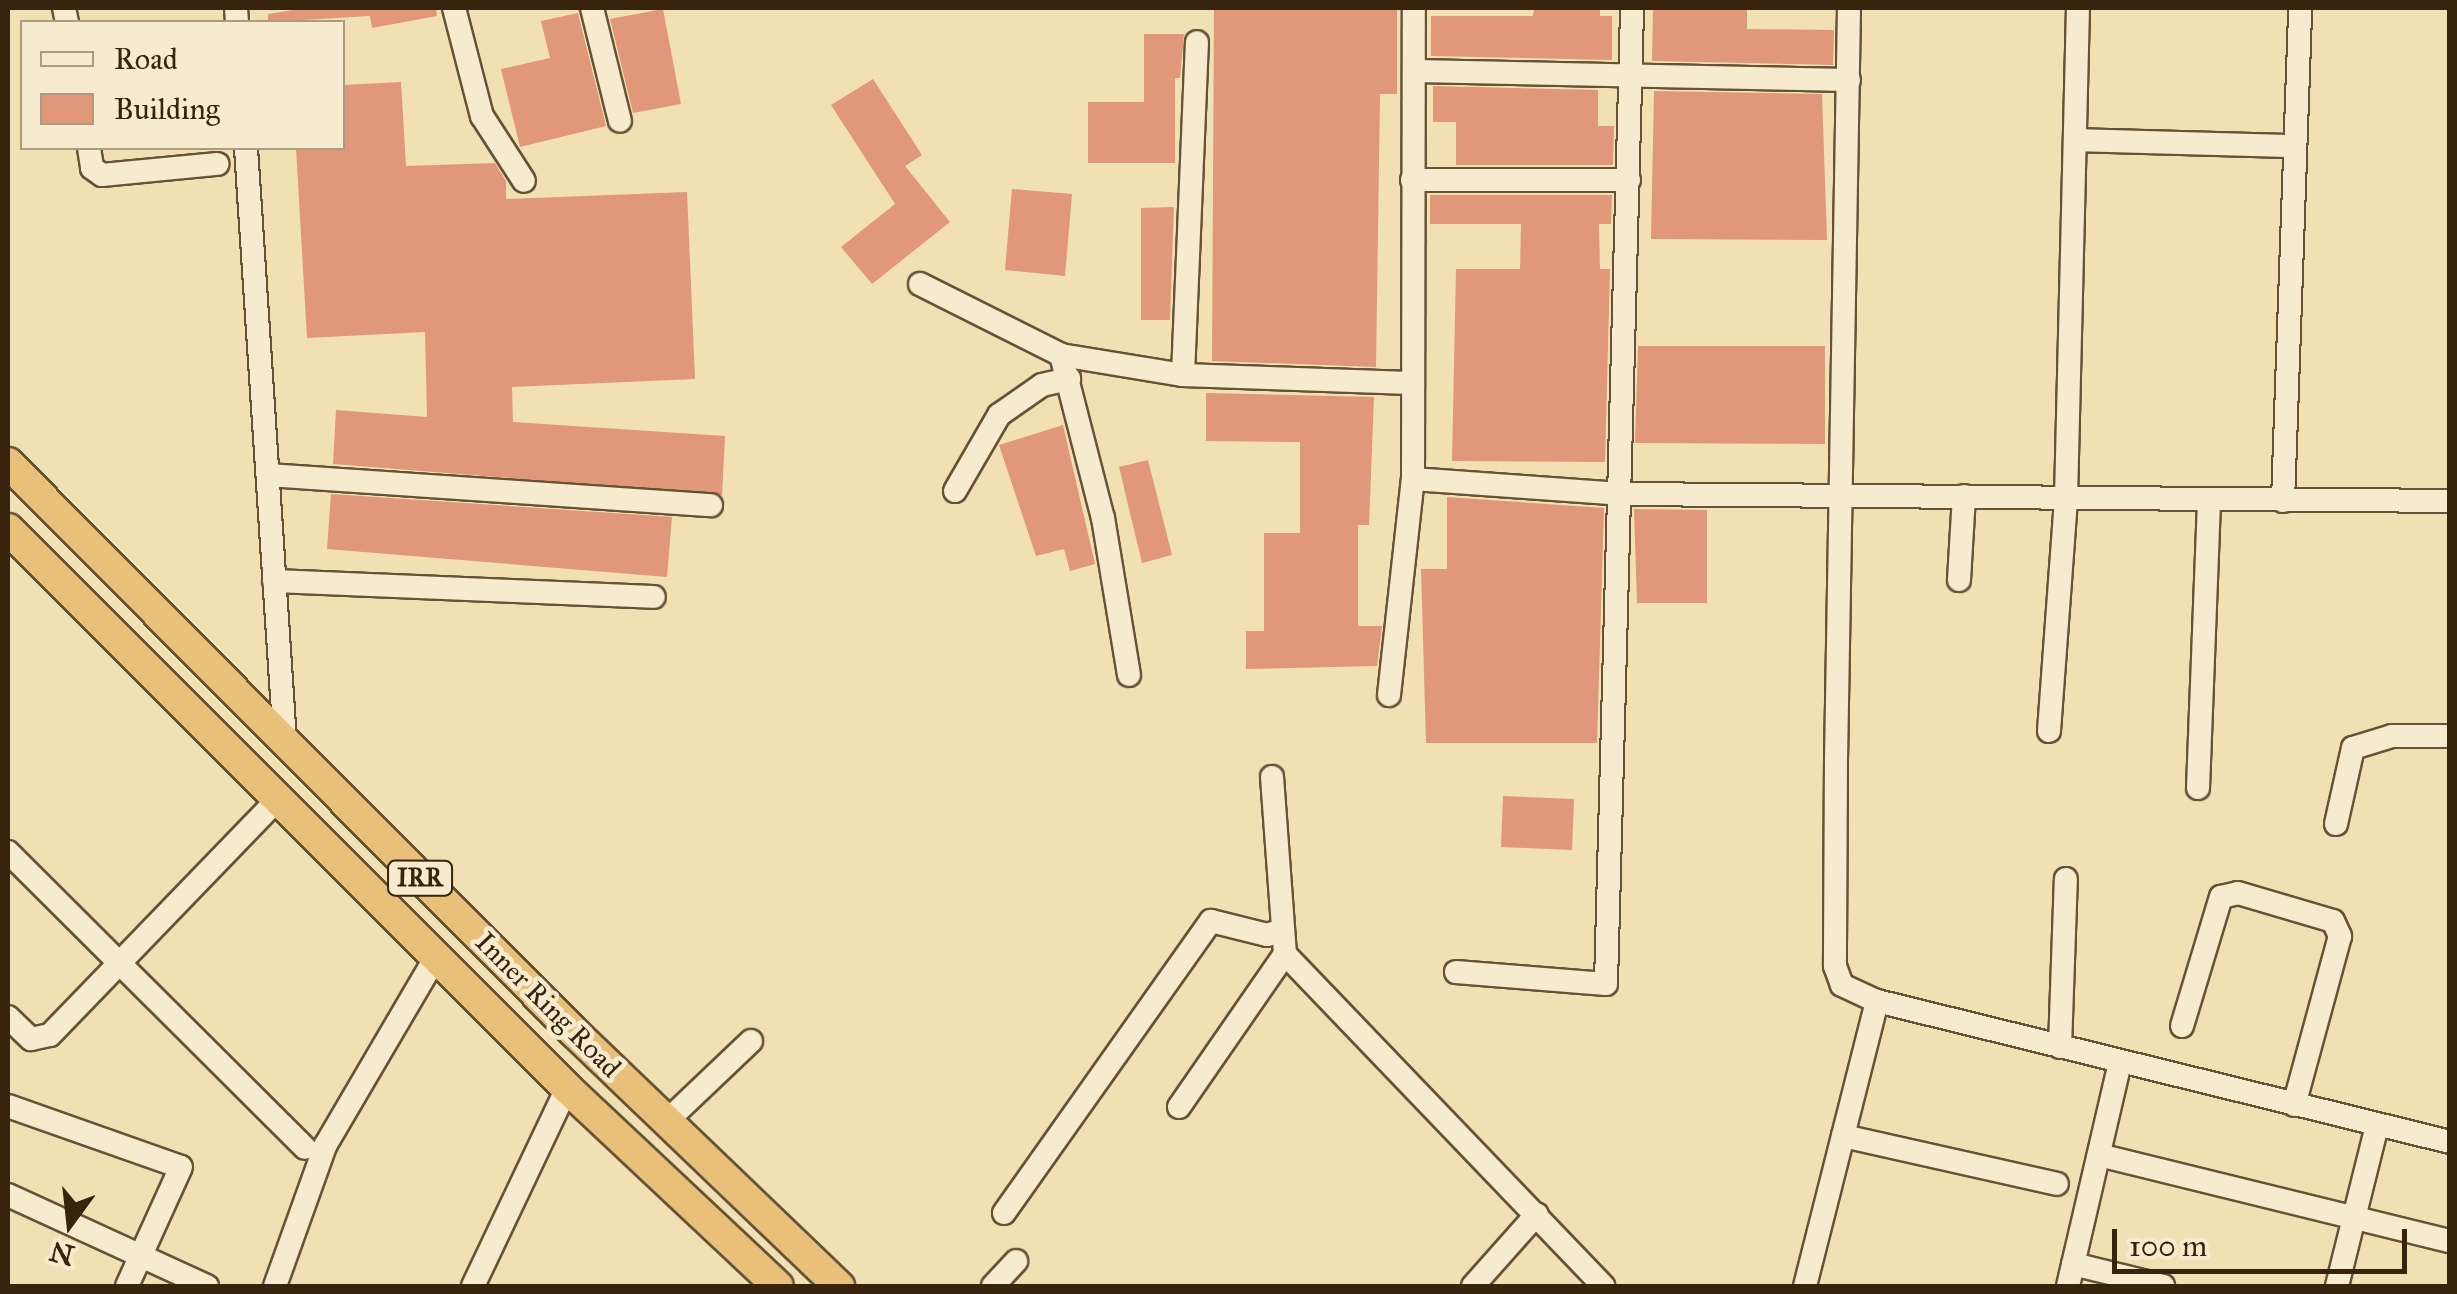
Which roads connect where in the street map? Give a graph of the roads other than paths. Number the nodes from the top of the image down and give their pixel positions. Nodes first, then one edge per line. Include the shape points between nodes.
1 (454, 8) edge
2 (592, 8) edge
3 (1414, 8) edge
4 (1632, 8) edge
5 (1849, 8) edge
6 (2078, 8) edge
7 (2300, 8) edge
8 (1197, 42) dead end
9 (1415, 72) junction
10 (1632, 74) junction
11 (1849, 80) junction
12 (620, 121) dead end
13 (2075, 140) junction
14 (2295, 146) junction
15 (89, 150) edge
16 (246, 150) edge
17 (216, 164) dead end
18 (1412, 180) junction
19 (1629, 180) junction
20 (524, 181) dead end
21 (920, 284) dead end
22 (1061, 355) junction
23 (1183, 375) junction
24 (1069, 379) junction
25 (1410, 383) junction
26 (8, 463) edge
27 (268, 475) junction
28 (1413, 478) junction
29 (955, 491) dead end
30 (1622, 494) junction
31 (1841, 495) junction
32 (1964, 496) junction
33 (2066, 498) junction
34 (2210, 500) junction
35 (2282, 501) junction
36 (2450, 501) edge
37 (711, 505) dead end
38 (8, 530) edge
39 (1959, 580) dead end
40 (274, 581) junction
41 (654, 597) dead end
42 (1130, 676) dead end
43 (1388, 695) dead end
44 (2049, 732) dead end
45 (2450, 736) edge
46 (285, 741) junction
47 (1272, 778) dead end
48 (2198, 788) dead end
49 (278, 798) junction
50 (2336, 824) dead end
51 (8, 852) edge
52 (2066, 879) dead end
53 (435, 892) junction
54 (403, 924) junction
55 (1282, 943) junction
56 (436, 957) junction
57 (120, 963) junction
58 (1456, 972) dead end
59 (1877, 1001) junction
60 (8, 1017) edge
61 (2182, 1026) dead end
62 (751, 1042) dead end
63 (2060, 1047) junction
64 (2120, 1062) junction
65 (567, 1088) junction
66 (2294, 1105) junction
67 (8, 1106) edge
68 (1179, 1107) dead end
69 (667, 1122) junction
70 (2377, 1126) junction
71 (1843, 1136) junction
72 (2450, 1142) edge
73 (305, 1148) dead end
74 (2098, 1155) junction
75 (2057, 1184) dead end
76 (8, 1195) edge
77 (1004, 1213) dead end
78 (1537, 1214) junction
79 (2354, 1217) junction
80 (2450, 1241) edge
81 (140, 1255) junction
82 (1016, 1262) dead end
83 (2070, 1275) edge
84 (127, 1286) edge
85 (207, 1286) edge
86 (275, 1286) edge
87 (473, 1286) edge
88 (778, 1286) edge
89 (839, 1286) edge
90 (994, 1286) edge
91 (1473, 1286) edge
92 (1603, 1286) edge
93 (1804, 1286) edge
94 (2162, 1286) edge
95 (2337, 1286) edge

1 - 20 street via 482,116
2 - 12 street
3 - 9 street
4 - 10 street
5 - 11 street
6 - 13 street
7 - 14 street
8 - 23 street
9 - 10 street
9 - 18 street
10 - 11 street
10 - 19 street
11 - 31 street
13 - 14 street
13 - 33 street
14 - 35 street
15 - 17 street via 92,168 102,174
16 - 27 street
18 - 19 street
18 - 25 street
19 - 30 street
21 - 22 street
22 - 23 street
22 - 24 street
23 - 25 street
24 - 29 street via 1042,386 999,415
24 - 42 street via 1103,518
25 - 28 street
26 - 46 highway, Inner Ring Road / IRR
27 - 37 street
27 - 40 street
28 - 30 street
28 - 43 street
30 - 31 street
30 - 58 street via 1606,984
31 - 32 street
31 - 59 street via 1835,966 1852,993
32 - 33 street
32 - 39 street
33 - 34 street
33 - 44 street
34 - 35 street
34 - 48 street
35 - 36 street
38 - 49 highway, Inner Ring Road / IRR
40 - 41 street
40 - 46 street
45 - 50 street via 2392,736 2353,748
46 - 53 highway, Inner Ring Road / IRR
47 - 55 street
49 - 54 highway, Inner Ring Road / IRR
49 - 57 street
51 - 57 street
52 - 63 street
53 - 54 highway
53 - 69 highway, Inner Ring Road / IRR
54 - 56 highway, Inner Ring Road / IRR
55 - 68 street
55 - 77 street via 1211,921
55 - 78 street
56 - 65 highway, Inner Ring Road / IRR
56 - 86 street via 325,1146
57 - 60 street via 50,1035 31,1038
57 - 73 street
59 - 63 street
59 - 71 street
61 - 66 street via 2221,896 2238,893 2333,922 2340,936
62 - 69 street
63 - 64 street
64 - 66 street
64 - 74 street
65 - 87 street
65 - 88 highway, Inner Ring Road / IRR
66 - 70 street
67 - 81 street via 181,1166
69 - 89 highway, Inner Ring Road / IRR
70 - 72 street
70 - 79 street
71 - 75 street
71 - 93 street
74 - 79 street
74 - 83 street
76 - 81 street
78 - 91 street
78 - 92 street
79 - 80 street
79 - 95 street
81 - 84 street
81 - 85 street
82 - 90 street
83 - 94 street

